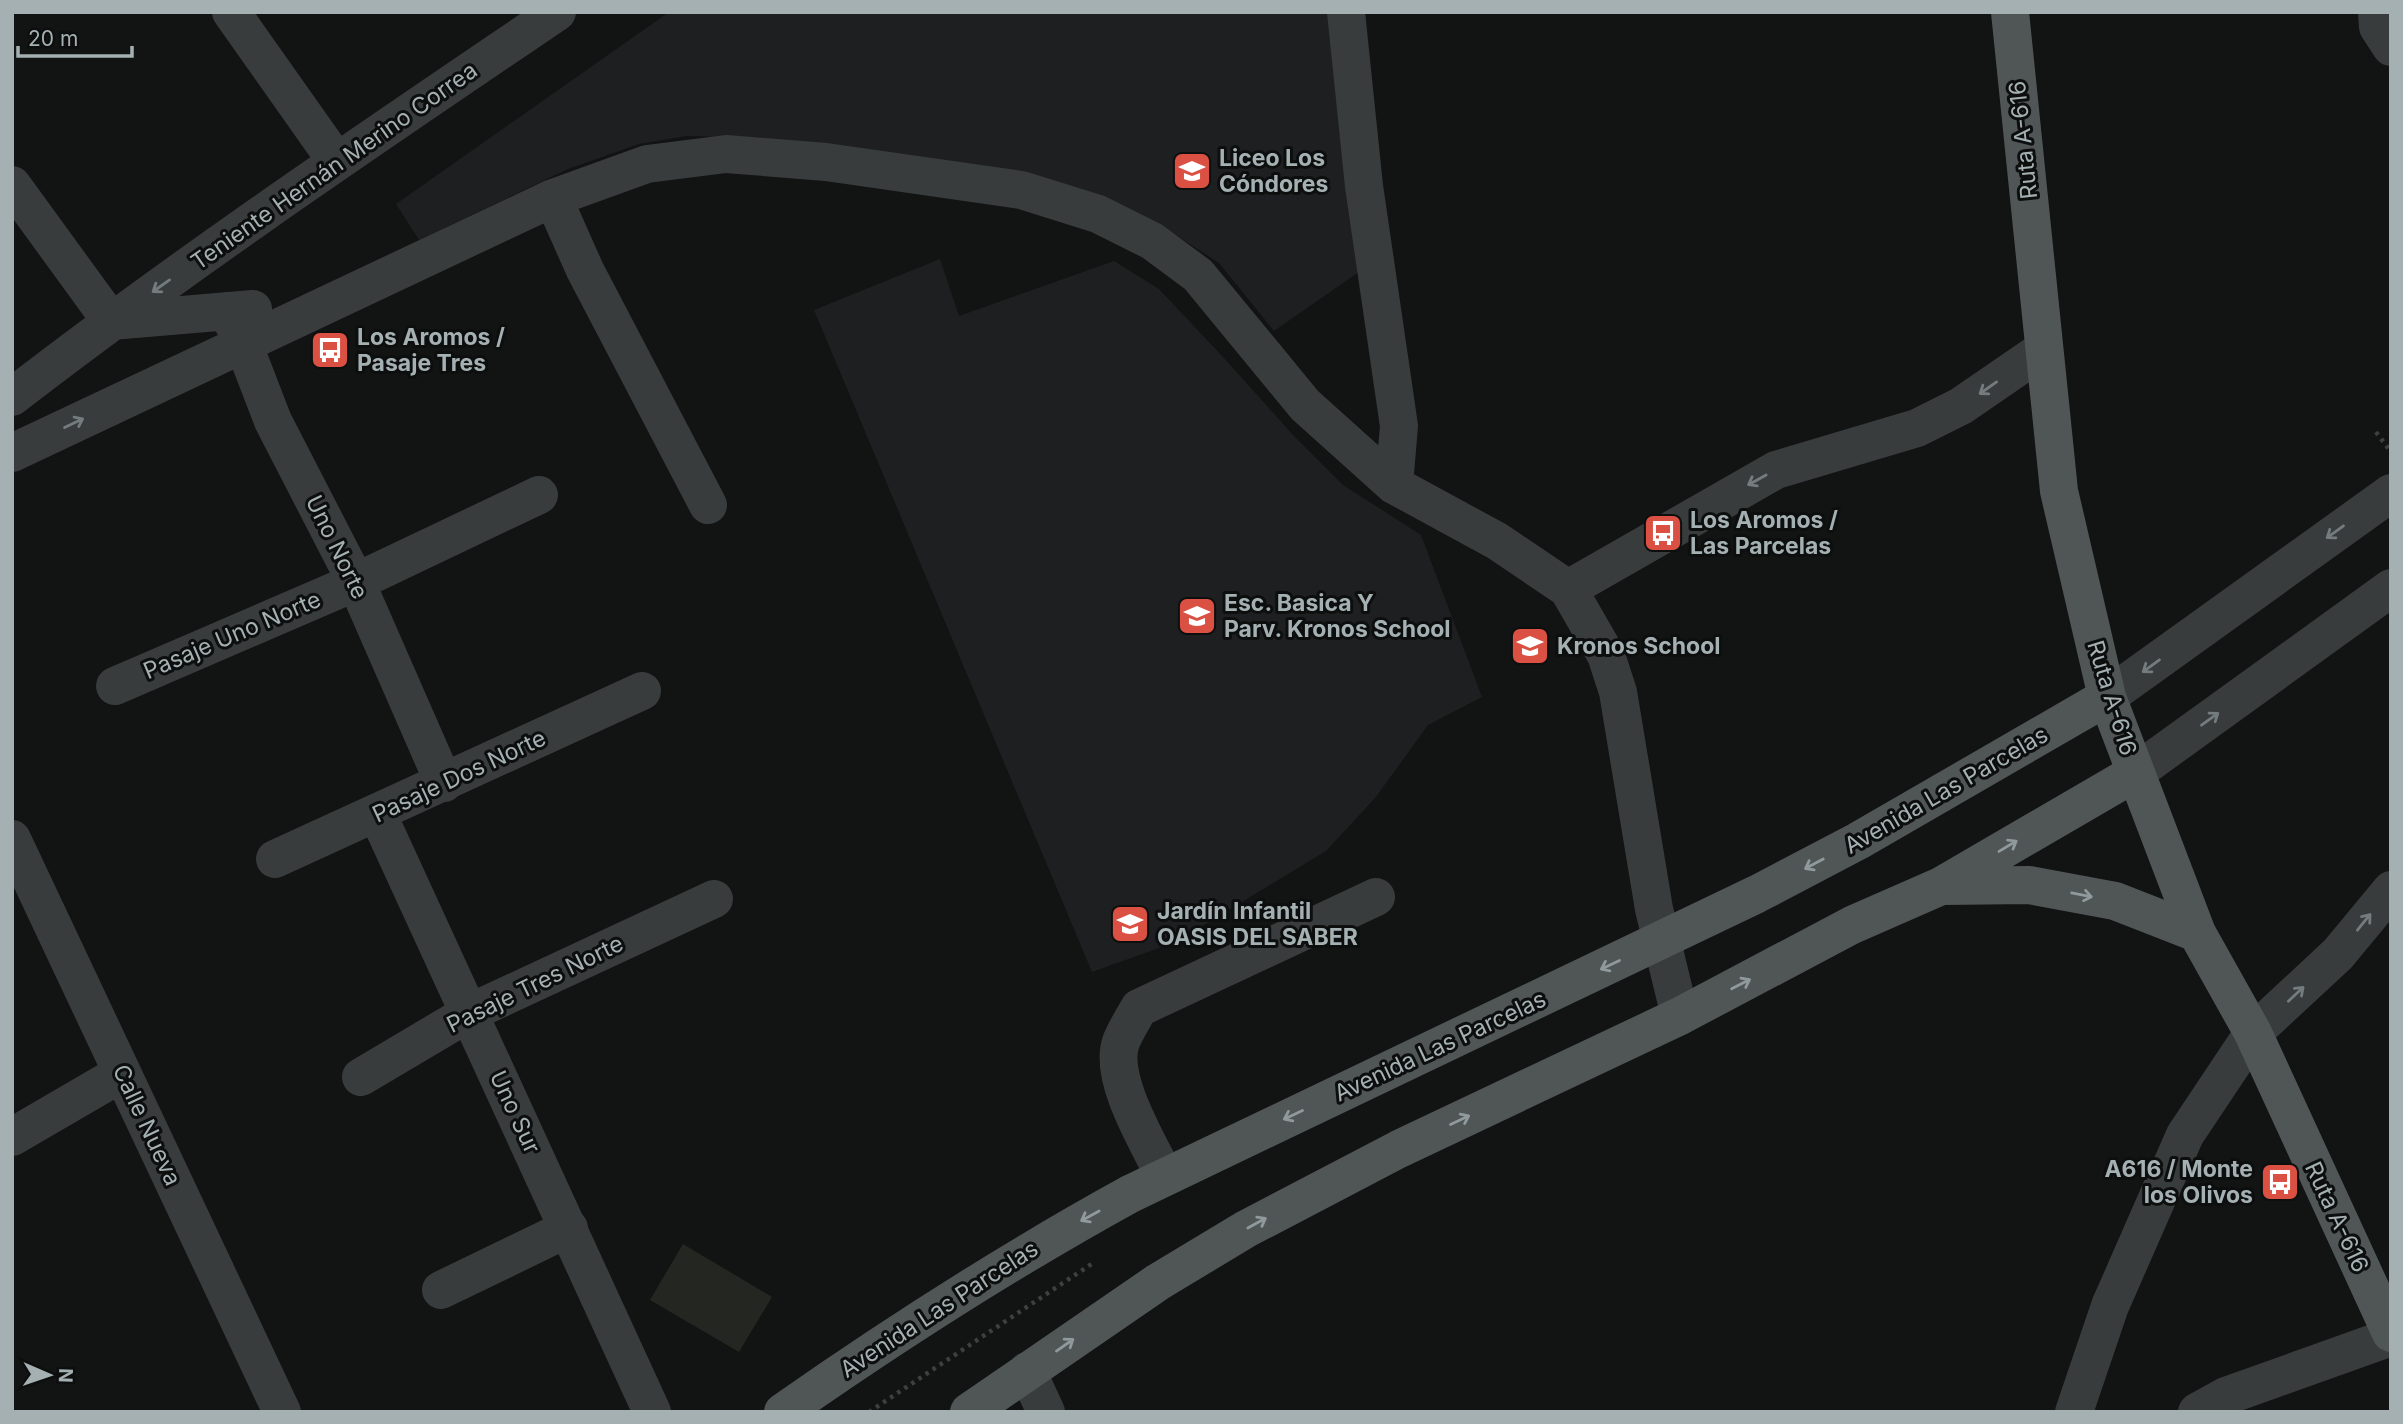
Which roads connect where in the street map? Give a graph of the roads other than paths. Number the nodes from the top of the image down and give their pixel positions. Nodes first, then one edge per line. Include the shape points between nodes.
1 (231, 12) edge
2 (557, 12) edge
3 (1346, 12) edge
4 (2010, 12) edge
5 (2377, 12) edge
6 (2391, 47) edge
7 (337, 162) junction
8 (12, 185) edge
9 (553, 198) junction
10 (111, 321) junction
11 (235, 327) junction
12 (2044, 349) junction
13 (12, 397) edge
14 (12, 453) edge
15 (1394, 485) junction
16 (2391, 492) edge
17 (539, 495) dead end
18 (708, 505) dead end
19 (356, 582) junction
20 (2391, 588) edge
21 (1568, 589) junction
22 (114, 686) dead end
23 (642, 691) dead end
24 (2107, 697) junction
25 (2135, 773) junction
26 (444, 783) junction
27 (377, 813) junction
28 (12, 839) edge
29 (275, 859) dead end
30 (1941, 886) junction
31 (2391, 890) edge
32 (1376, 897) dead end
33 (714, 899) dead end
34 (27, 910) edge
35 (2197, 933) junction
36 (1661, 942) junction
37 (469, 1013) junction
38 (1680, 1016) junction
39 (2253, 1033) junction
40 (122, 1073) junction
41 (361, 1077) dead end
42 (12, 1137) edge
43 (1165, 1177) junction
44 (569, 1228) junction
45 (441, 1290) dead end
46 (2391, 1335) edge
47 (1027, 1371) junction
48 (282, 1412) edge
49 (652, 1412) edge
50 (783, 1412) edge
51 (969, 1412) edge
52 (1046, 1412) edge
53 (2074, 1412) edge
54 (2197, 1412) edge

1 - 7 street
2 - 7 street, Teniente Hernán Merino Correa
3 - 15 street via 1364,186 1399,426
4 - 12 main road, Ruta A-616
5 - 6 street via 2378,27
7 -> 10 street, Teniente Hernán Merino Correa
8 - 10 street
9 - 11 street via 332,302
9 - 15 street via 647,164 726,154 825,162 1021,190 1098,214 1152,241 1198,275 1305,405
9 - 18 street via 585,270
10 - 11 street
10 - 13 street, Teniente Hernán Merino Correa
14 -> 11 street
11 - 19 street, Uno Norte via 274,421
12 -> 21 street via 1961,406 1917,428 1776,470
12 - 24 main road, Ruta A-616 via 2059,491
15 - 21 street via 1497,541
16 -> 24 street
17 - 19 street, Pasaje Uno Norte
19 - 22 street, Pasaje Uno Norte
19 - 26 street, Uno Norte
25 -> 20 street
21 - 36 street via 1606,655 1618,692
23 - 26 street, Pasaje Dos Norte
24 - 25 main road, Ruta A-616
24 -> 36 main road, Avenida Las Parcelas via 1858,841
30 -> 25 main road
25 - 35 main road, Ruta A-616
26 - 27 street, Pasaje Dos Norte
27 - 29 street, Pasaje Dos Norte
27 - 37 street, Uno Sur
28 - 34 street, Calle Nueva
30 -> 35 main road via 2029,885 2115,901
38 -> 30 main road via 1852,925
39 -> 31 street via 2338,954
32 - 43 street via 1139,1008 1120,1044 1117,1066
33 - 37 street, Pasaje Tres Norte
34 - 40 street, Calle Nueva
35 - 39 main road, Ruta A-616
36 - 38 street
36 -> 43 main road, Avenida Las Parcelas
37 - 41 street, Pasaje Tres Norte
37 - 44 street, Uno Sur
47 -> 38 main road via 1158,1282 1300,1199
39 - 46 main road, Ruta A-616
39 - 53 street via 2185,1135 2110,1307
40 - 42 street
40 - 48 street, Calle Nueva
43 -> 50 main road, Avenida Las Parcelas via 964,1290
44 - 45 street
44 - 49 street, Uno Sur
46 - 54 street via 2226,1396
47 - 51 main road
47 - 52 street

